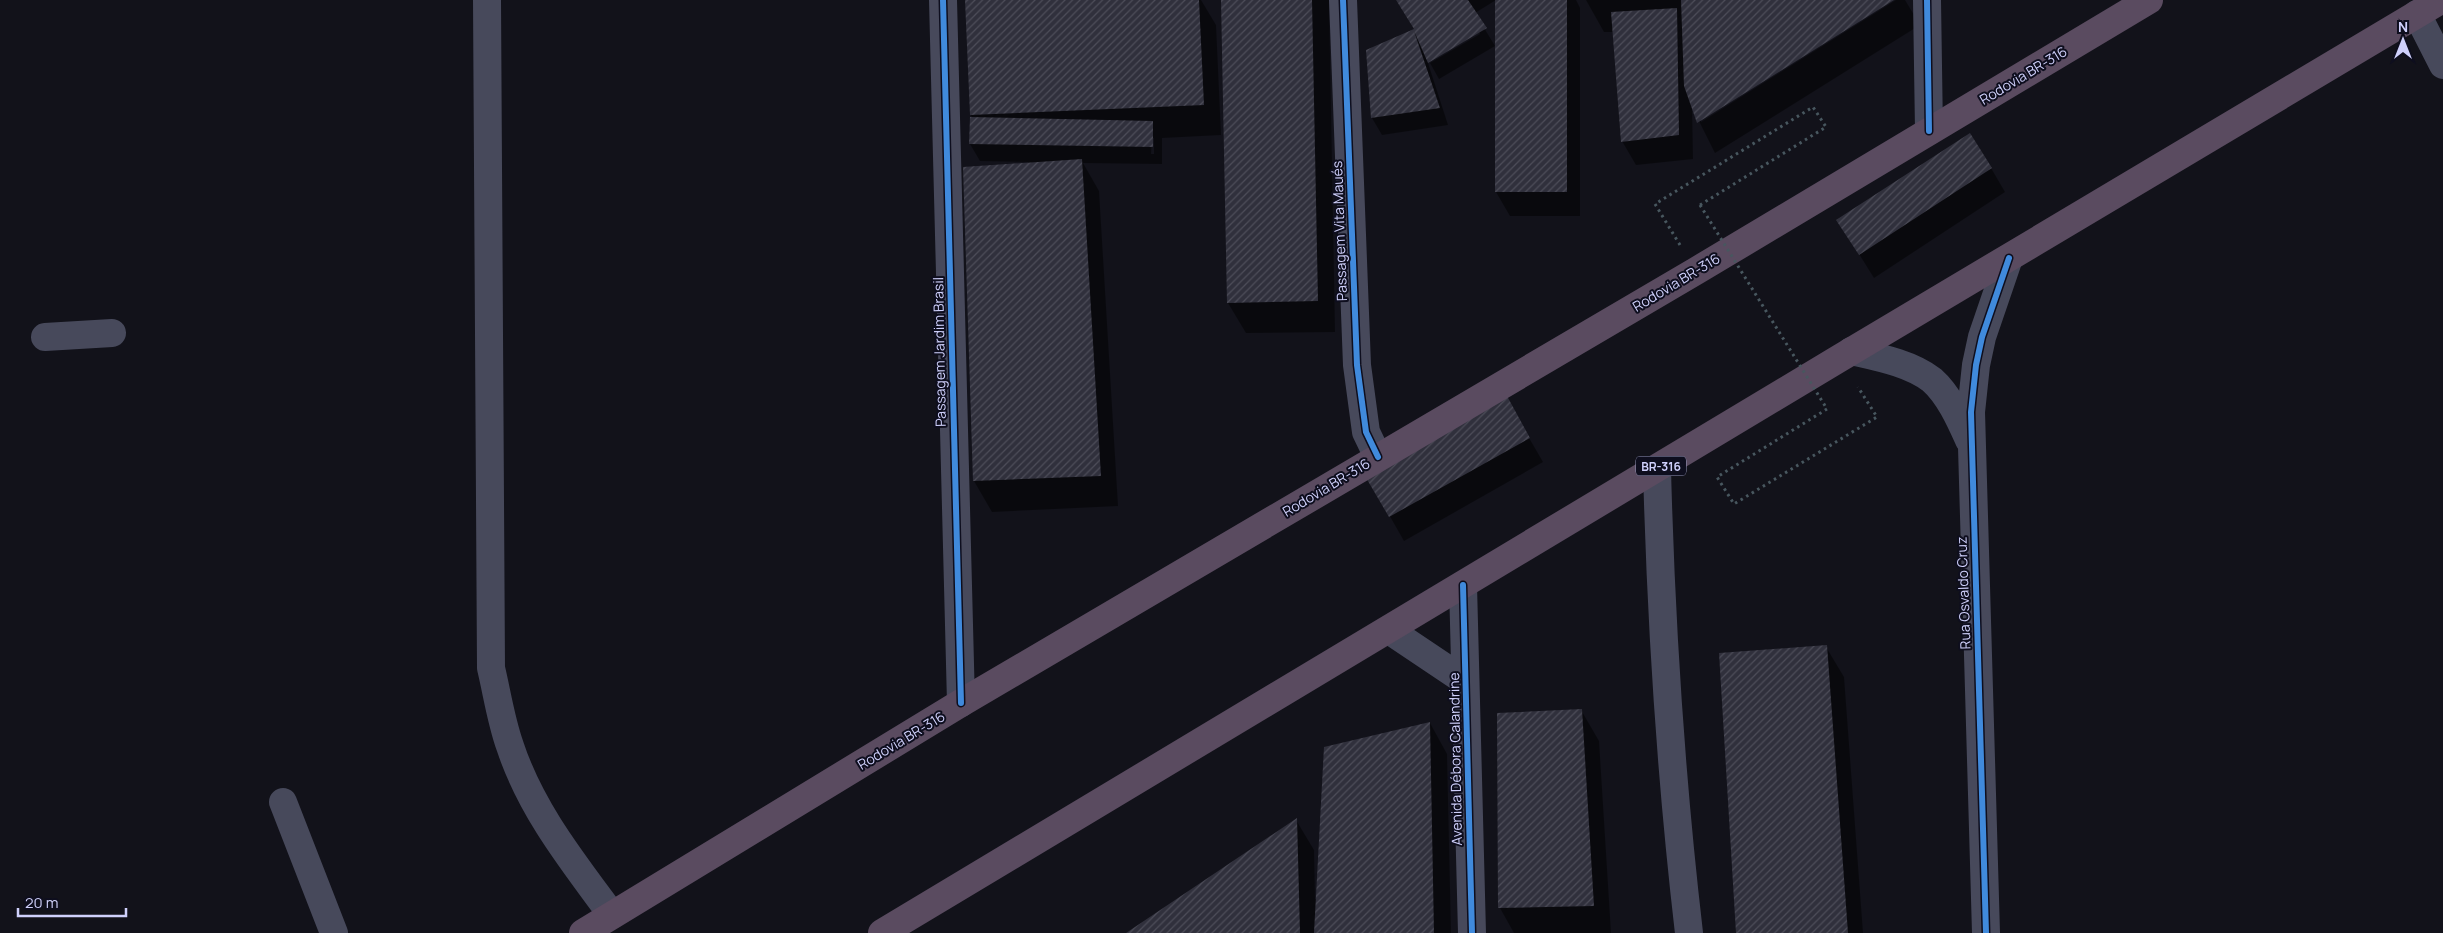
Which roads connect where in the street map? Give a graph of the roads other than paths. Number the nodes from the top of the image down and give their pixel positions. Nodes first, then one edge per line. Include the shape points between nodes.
1 (487, 0) edge
2 (942, 0) edge
3 (1343, 0) edge
4 (1928, 0) edge
5 (2149, 0) edge
6 (2441, 0) edge
7 (2417, 14) junction
8 (2443, 65) edge
9 (1929, 131) junction
10 (2010, 258) junction
11 (112, 333) dead end
12 (44, 338) dead end
13 (1845, 354) junction
14 (1971, 444) junction
15 (1378, 457) junction
16 (1657, 469) junction
17 (1463, 585) junction
18 (1389, 630) junction
19 (1466, 681) junction
20 (961, 703) junction
21 (283, 802) dead end
22 (612, 915) junction
23 (334, 933) edge
24 (583, 933) edge
25 (882, 933) edge
26 (1472, 933) edge
27 (1689, 933) edge
28 (1986, 933) edge

1 - 22 street via 491,668 510,746 536,806
2 - 20 street, Passagem Jardim Brasil
3 - 15 street, Passagem Vita Maués via 1357,365 1366,432
4 - 9 street
5 - 9 highway, Rodovia BR-316
6 - 7 highway, BR-316
7 - 8 street
7 - 10 highway, BR-316
9 - 15 highway, Rodovia BR-316
10 - 13 highway, BR-316
10 - 14 street, Rua Osvaldo Cruz via 1988,316 1978,356 1971,412
11 - 12 street
13 - 14 street, Rua Osvaldo Cruz via 1886,359 1931,380 1948,400
13 - 16 highway, BR-316
14 - 28 street, Rua Osvaldo Cruz
15 - 20 highway, Rodovia BR-316
16 - 17 highway, BR-316
16 - 27 street via 1660,599 1676,825
17 - 18 highway, BR-316
17 - 19 street, Avenida Débora Calandrine
18 - 19 street, Avenida Débora Calandrine
18 - 25 highway, BR-316
19 - 26 street, Avenida Débora Calandrine
20 - 22 highway, Rodovia BR-316
21 - 23 street
22 - 24 highway, Rodovia BR-316

